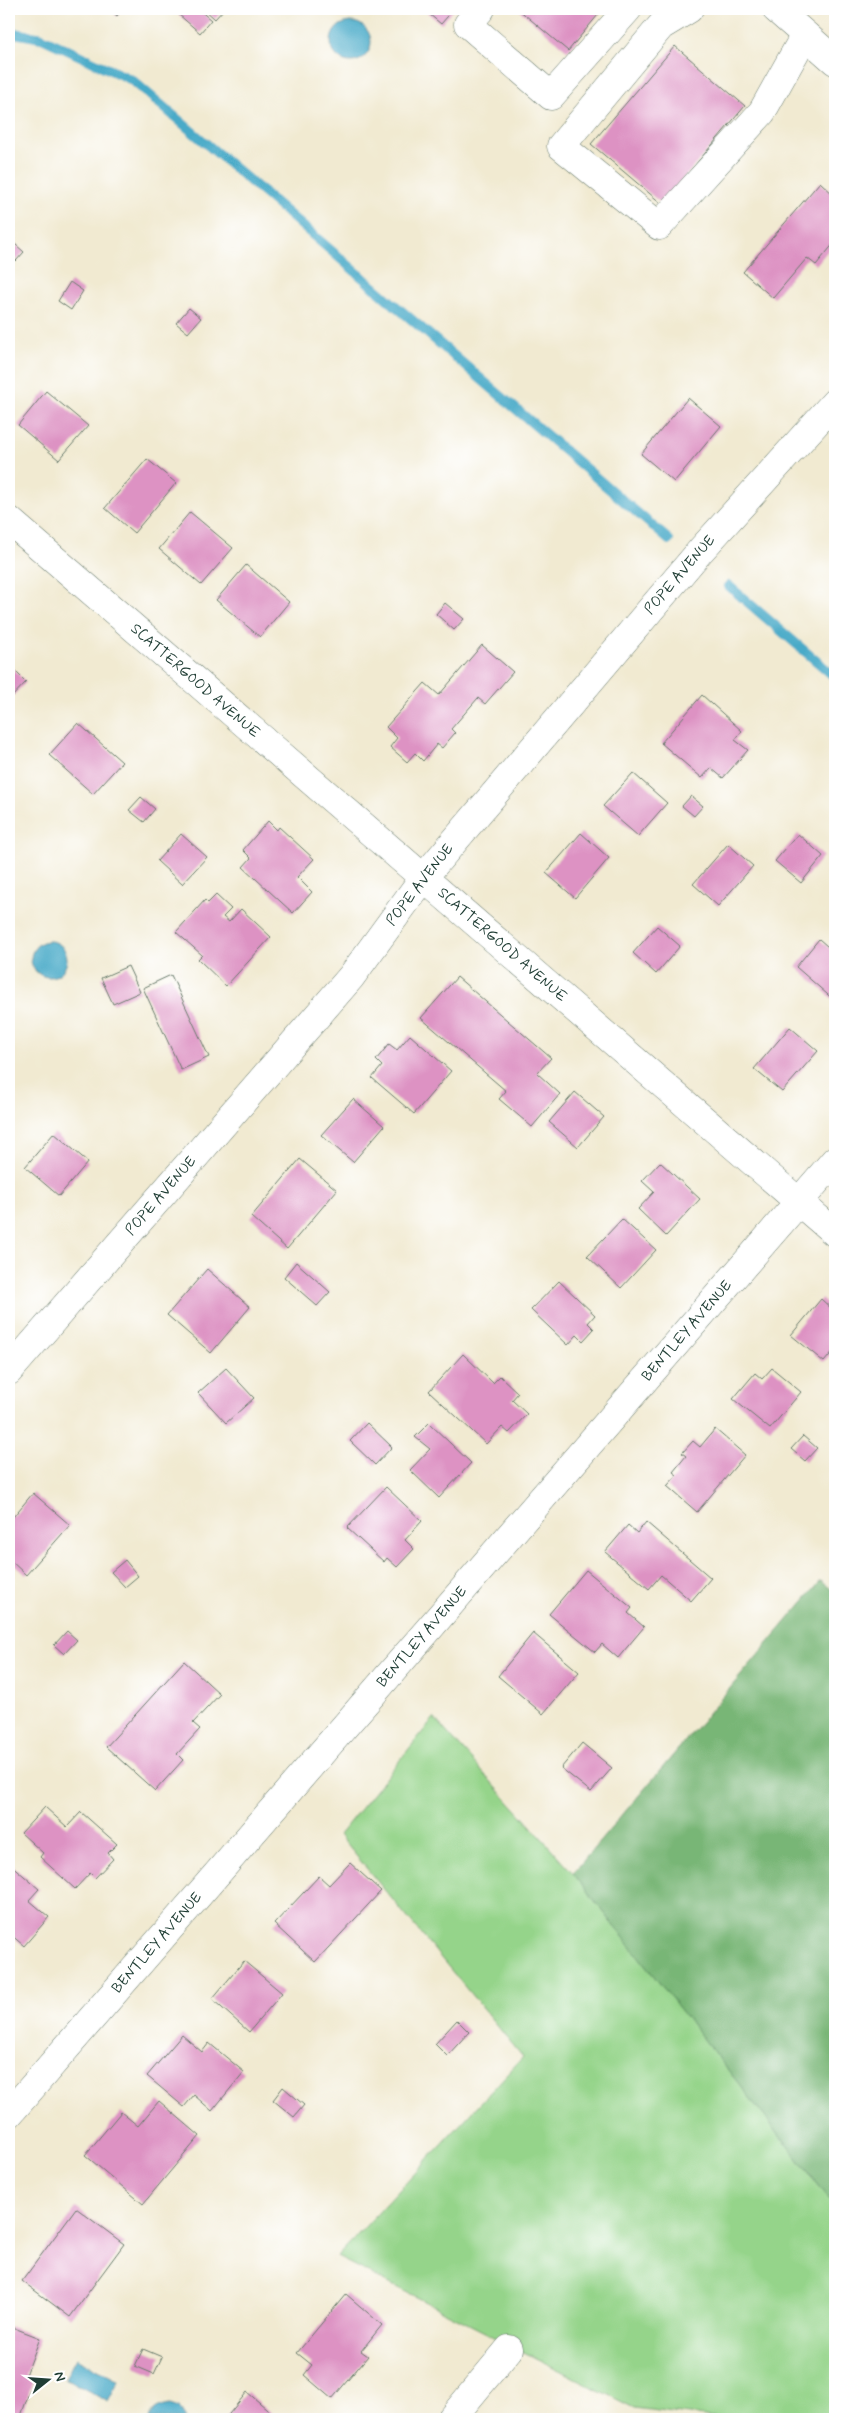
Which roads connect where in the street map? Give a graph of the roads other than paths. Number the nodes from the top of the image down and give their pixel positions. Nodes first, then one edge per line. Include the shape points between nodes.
1 (481, 9) edge
2 (628, 9) edge
3 (689, 9) edge
4 (776, 9) edge
5 (805, 35) junction
6 (835, 60) edge
7 (835, 402) edge
8 (9, 520) edge
9 (424, 877) junction
10 (835, 1160) edge
11 (799, 1201) junction
12 (835, 1234) edge
13 (9, 1372) edge
14 (9, 2114) edge
15 (509, 2349) dead end
16 (451, 2419) edge

1 - 2 street via 468,24 551,96
3 - 5 street via 661,26 561,146 659,226 762,112
4 - 5 street
5 - 6 street
7 - 9 street, POPE AVENUE via 701,550
8 - 9 street, SCATTERGOOD AVENUE
9 - 11 street, SCATTERGOOD AVENUE
9 - 13 street, POPE AVENUE via 351,977
10 - 11 street, BENTLEY AVENUE
11 - 12 street, SCATTERGOOD AVENUE
11 - 14 street, BENTLEY AVENUE
15 - 16 street

